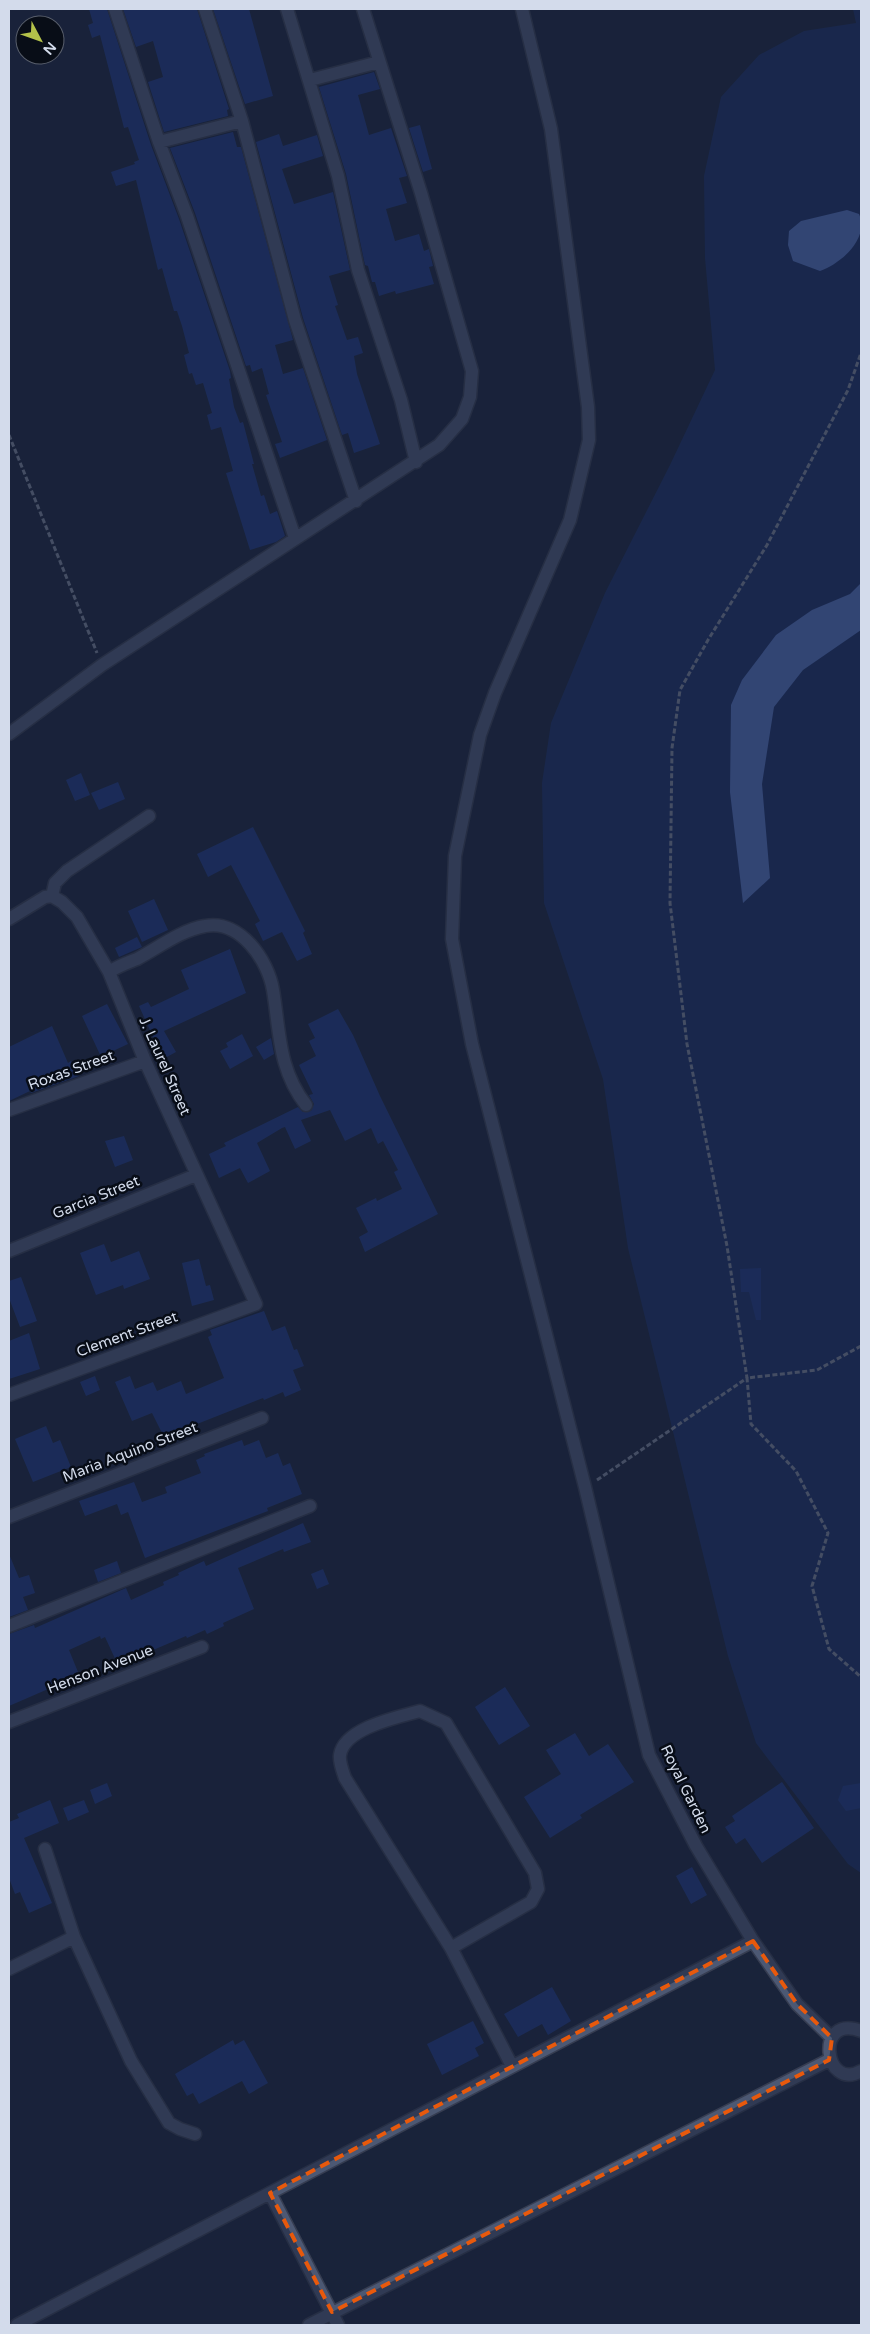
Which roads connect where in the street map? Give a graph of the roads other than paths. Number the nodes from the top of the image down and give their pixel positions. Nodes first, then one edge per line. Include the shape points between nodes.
1 (114, 9) edge
2 (205, 9) edge
3 (287, 9) edge
4 (363, 9) edge
5 (522, 9) edge
6 (379, 62) junction
7 (310, 80) junction
8 (242, 121) junction
9 (160, 142) junction
10 (416, 462) junction
11 (356, 501) junction
12 (294, 538) junction
13 (9, 734) edge
14 (149, 816) dead end
15 (52, 896) junction
16 (9, 919) edge
17 (109, 972) junction
18 (145, 1061) junction
19 (306, 1105) dead end
20 (9, 1110) edge
21 (196, 1174) junction
22 (9, 1250) edge
23 (256, 1304) joint
24 (9, 1395) edge
25 (262, 1418) dead end
26 (310, 1506) dead end
27 (9, 1517) edge
28 (9, 1626) edge
29 (202, 1647) dead end
30 (9, 1722) edge
31 (45, 1849) dead end
32 (74, 1937) junction
33 (752, 1941) junction
34 (451, 1948) junction
35 (9, 1969) edge
36 (861, 2031) edge
37 (832, 2038) junction
38 (830, 2060) junction
39 (512, 2066) junction
40 (861, 2070) edge
41 (194, 2134) dead end
42 (270, 2193) junction
43 (332, 2312) junction
44 (21, 2324) edge
45 (309, 2325) edge
46 (338, 2325) edge

1 - 9 street
2 - 8 street
3 - 7 street
4 - 6 street
5 - 33 street, Royal Garden via 551,129 588,407 589,440 570,520 480,735 455,856 452,939 472,1044 649,1754 696,1846
6 - 7 street
6 - 10 street via 424,202 472,371 470,397 462,419 438,445
7 - 10 street via 338,176 358,270 400,400
8 - 9 street
8 - 11 street via 295,320
9 - 12 street
10 - 11 street
11 - 12 street
12 - 13 street via 102,665
14 - 15 street via 67,871 55,883
15 - 16 street
15 - 17 street, J. Laurel Street via 77,917
17 - 18 street, J. Laurel Street
17 - 19 street via 206,926 226,927 250,943 264,964 273,988 280,1052 294,1090
18 - 20 street, Roxas Street
18 - 21 street, J. Laurel Street
21 - 22 street, Garcia Street
21 - 23 street, J. Laurel Street
23 - 24 street, Clement Street
25 - 27 street, Maria Aquino Street
26 - 28 street
29 - 30 street, Henson Avenue
31 - 32 street
32 - 35 street
32 - 41 street via 131,2061 169,2123
33 - 37 street, Royal Garden via 797,2004
33 - 39 street
34 - 34 street via 531,1902 538,1889 535,1873 446,1723 420,1711 370,1726 354,1736 342,1749 339,1758 345,1778
34 - 39 street
36 - 37 street via 846,2028
37 - 38 street via 828,2048
38 - 40 street via 841,2072 850,2074
38 - 43 street
39 - 42 street
42 - 43 street
42 - 44 street
43 - 45 street
43 - 46 street

